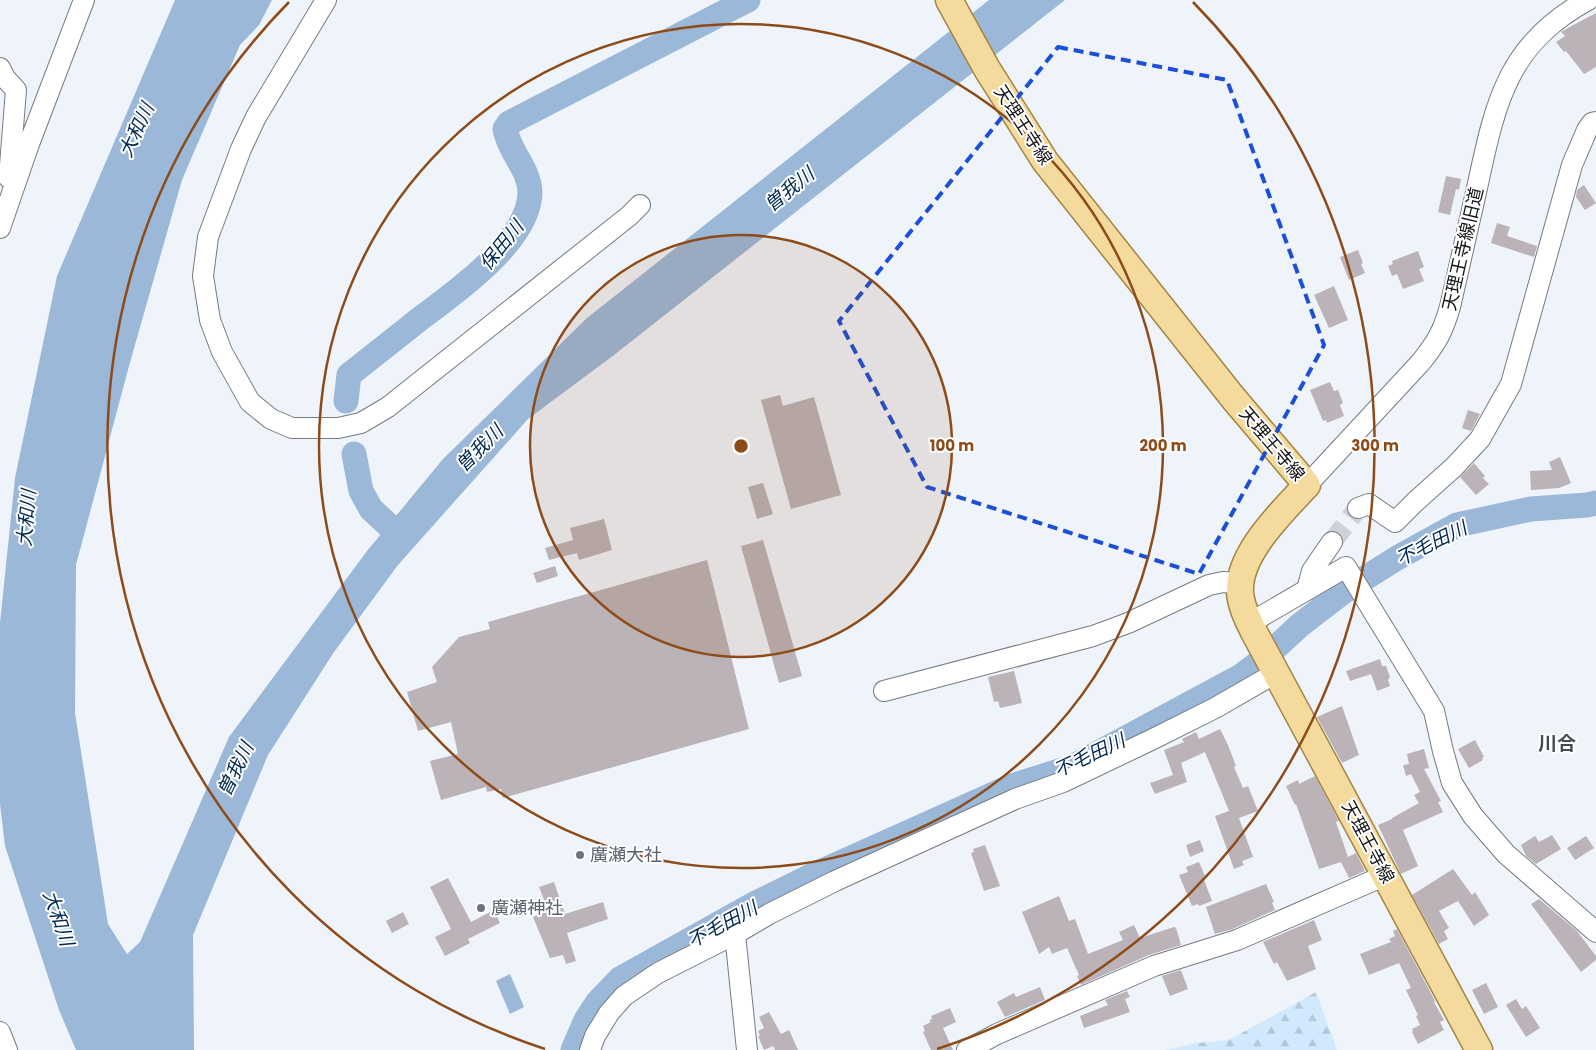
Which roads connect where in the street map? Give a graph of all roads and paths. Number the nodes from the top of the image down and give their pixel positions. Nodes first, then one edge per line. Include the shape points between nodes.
1 (84, 0) edge
2 (326, 0) edge
3 (949, 0) edge
4 (1588, 0) edge
5 (2, 75) edge
6 (1596, 122) edge
7 (640, 204) dead end
8 (0, 227) edge
9 (1307, 485) junction
10 (1358, 508) dead end
11 (1332, 542) tunnel mouth
12 (1240, 583) junction
13 (1307, 590) junction
14 (1250, 624) junction
15 (1270, 662) junction
16 (884, 691) dead end
17 (1386, 875) junction
18 (1596, 932) edge
19 (735, 934) junction
20 (0, 1032) edge
21 (1000, 1042) edge
22 (7, 1050) edge
23 (590, 1050) edge
24 (747, 1050) edge
25 (967, 1050) edge
26 (1479, 1050) edge

1 - 8 street
2 - 7 street via 256,117 241,149 208,237 204,267 210,320 222,352 250,402 271,419 292,428 338,428 361,423 388,407
3 - 9 main road, 天理王寺線 via 1044,161
4 - 9 street, 天理王寺線旧道 via 1567,11 1538,36 1513,70 1497,105 1450,307 1436,343
5 - 8 street via 16,90 10,170
6 - 10 street via 1587,130 1572,165 1511,384 1480,439 1395,522 1369,504
9 - 12 main road, 天理王寺線 via 1278,516 1255,548
11 - 13 street via 1312,571
12 - 14 main road, 天理王寺線 via 1241,599
12 - 16 street via 1209,585 1093,636
13 - 14 street
13 - 18 street via 1346,566 1434,711 1452,783 1473,816 1506,854
14 - 15 main road, 天理王寺線
15 - 17 main road, 天理王寺線
15 - 19 street via 1216,708 1063,782 1016,799 844,877
17 - 21 street via 1237,940 1154,966
17 - 26 main road, 天理王寺線
19 - 23 street via 658,973 624,996 595,1036
19 - 24 street
20 - 22 street
21 - 25 street

